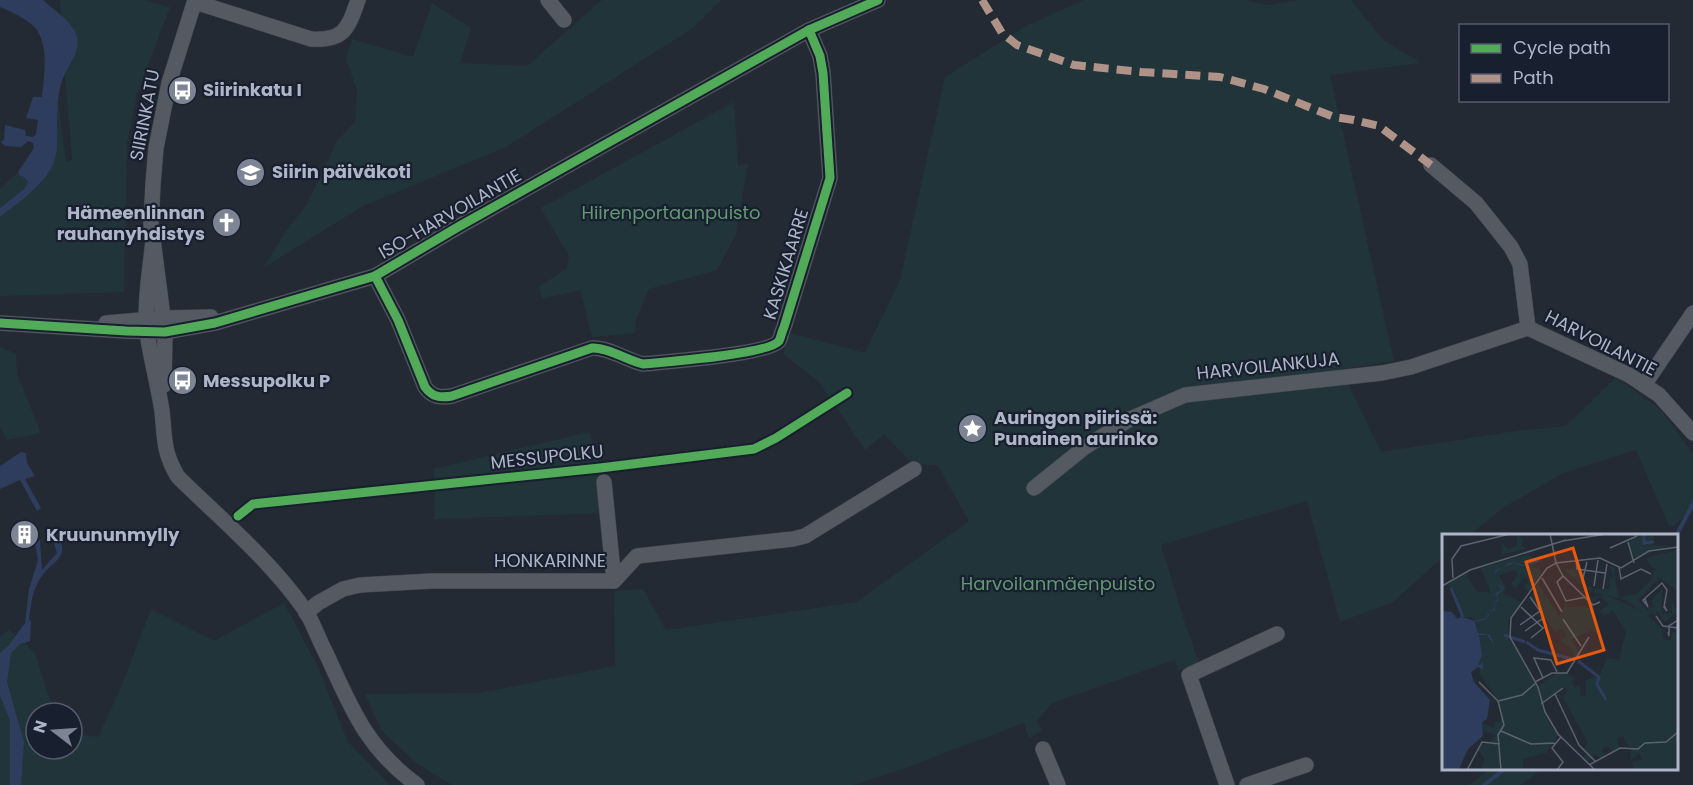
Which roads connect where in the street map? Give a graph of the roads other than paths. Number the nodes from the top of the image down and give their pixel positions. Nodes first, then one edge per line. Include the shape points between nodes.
1 (358, 0) edge
2 (548, 0) edge
3 (878, 0) edge
4 (195, 1) edge
5 (564, 20) dead end
6 (809, 30) junction
7 (1431, 165) dead end
8 (153, 240) junction
9 (375, 276) junction
10 (1693, 313) edge
11 (0, 323) edge
12 (164, 325) junction
13 (147, 326) junction
14 (1527, 328) junction
15 (1644, 385) junction
16 (161, 409) junction
17 (1693, 433) edge
18 (914, 469) dead end
19 (604, 482) dead end
20 (1034, 488) dead end
21 (614, 581) junction
22 (306, 613) junction
23 (1277, 634) dead end
24 (1043, 749) dead end
25 (1306, 765) dead end
26 (417, 785) edge
27 (1058, 785) edge
28 (1227, 785) edge
29 (1247, 785) edge

1 - 4 street via 350,21 329,40 311,39
2 - 5 street
3 - 6 street, ISO-HARVOILANTIE
4 - 8 street, SIIRINKATU via 169,83 156,148
6 - 9 street, ISO-HARVOILANTIE
6 - 9 street, KASKIKAARRE via 824,73 830,178 784,327 771,346 643,364 592,348 452,396 439,397 425,387
7 - 14 street, HARVOILANTIE via 1476,203 1511,247 1520,264
8 - 12 street, SIIRINKATU
8 - 13 street, SIIRINKATU
9 - 12 street, ISO-HARVOILANTIE via 191,328
10 - 15 street
11 - 13 street, ISO-HARVOILANTIE
12 - 13 street, ISO-HARVOILANTIE
12 - 16 street, SIIRINKATU
13 - 16 street, SIIRINKATU
14 - 15 street, HARVOILANTIE
14 - 20 street, HARVOILANKUJA via 1382,373 1185,395 1130,419 1085,447
15 - 17 street, HARVOILANTIE via 1659,395
16 - 22 street via 165,448 178,477 278,573
18 - 21 street, HONKARINNE via 805,536 637,556
19 - 21 street
21 - 22 street, HONKARINNE via 432,580 360,585 343,589
22 - 26 street via 359,724 376,749
23 - 28 street via 1189,675
24 - 27 street
25 - 29 street

